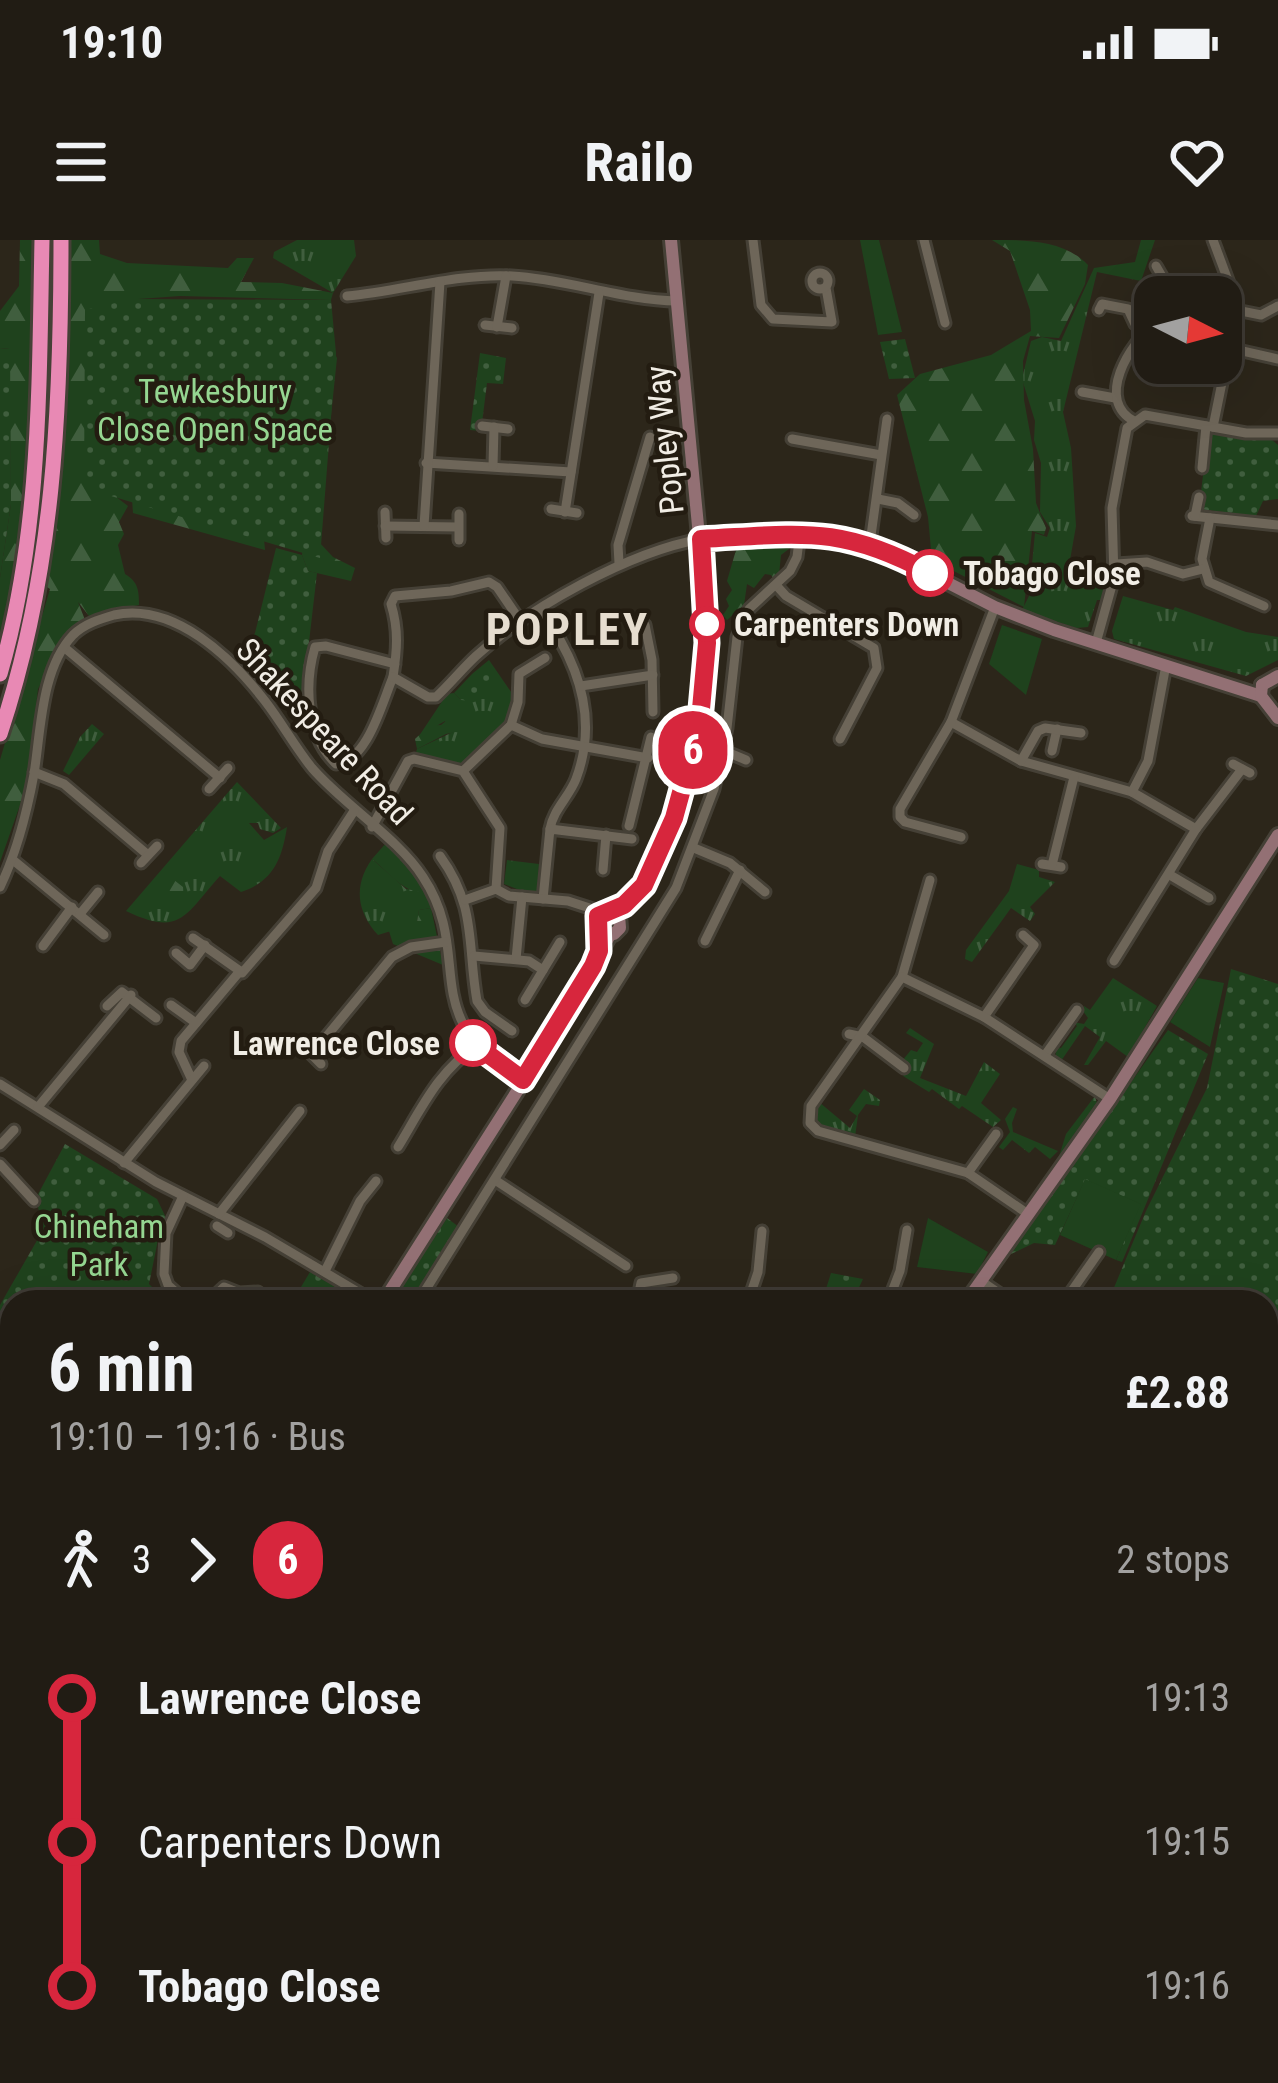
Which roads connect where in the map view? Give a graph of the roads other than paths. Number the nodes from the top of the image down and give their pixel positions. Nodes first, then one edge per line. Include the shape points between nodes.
1 (42, 240) edge
2 (62, 240) edge
3 (671, 240) edge
4 (752, 240) edge
5 (924, 240) edge
6 (1213, 240) edge
7 (1156, 266) dead end
8 (506, 275) junction
9 (1162, 276) edge
10 (1226, 276) edge
11 (440, 282) junction
12 (826, 288) dead end
13 (348, 292) dead end
14 (599, 292) junction
15 (677, 301) junction
16 (1278, 306) edge
17 (1099, 310) dead end
18 (1242, 312) edge
19 (1134, 322) edge
20 (946, 323) dead end
21 (512, 328) dead end
22 (1134, 348) edge
23 (1278, 359) edge
24 (1082, 392) dead end
25 (1115, 398) junction
26 (887, 419) dead end
27 (1135, 421) junction
28 (1210, 426) junction
29 (508, 429) dead end
30 (1278, 433) edge
31 (650, 437) dead end
32 (792, 439) dead end
33 (881, 455) junction
34 (426, 463) junction
35 (494, 466) junction
36 (1202, 468) dead end
37 (571, 472) junction
38 (1198, 497) dead end
39 (878, 499) junction
40 (551, 509) dead end
41 (386, 512) dead end
42 (459, 514) dead end
43 (914, 515) dead end
44 (1210, 518) junction
45 (1278, 525) edge
46 (386, 526) junction
47 (424, 526) junction
48 (458, 526) junction
49 (800, 533) junction
50 (386, 538) dead end
51 (701, 539) junction
52 (459, 540) dead end
53 (870, 543) junction
54 (619, 563) junction
55 (1116, 564) junction
56 (1203, 569) junction
57 (776, 585) junction
58 (1249, 602) junction
59 (995, 607) junction
60 (1264, 607) dead end
61 (542, 611) junction
62 (1243, 614) dead end
63 (520, 622) junction
64 (645, 625) dead end
65 (1096, 643) junction
66 (65, 648) junction
67 (545, 658) dead end
68 (395, 664) junction
69 (1166, 665) junction
70 (0, 674) edge
71 (653, 675) junction
72 (393, 677) junction
73 (581, 686) junction
74 (1272, 692) edge
75 (653, 712) dead end
76 (952, 722) junction
77 (511, 725) junction
78 (1057, 730) junction
79 (0, 734) edge
80 (1081, 734) dead end
81 (651, 737) dead end
82 (840, 739) dead end
83 (584, 747) junction
84 (722, 751) junction
85 (1052, 751) dead end
86 (648, 758) junction
87 (746, 760) dead end
88 (1021, 761) junction
89 (228, 768) dead end
90 (1242, 769) dead end
91 (463, 771) junction
92 (34, 772) junction
93 (1074, 777) junction
94 (220, 778) junction
95 (209, 789) dead end
96 (1132, 792) junction
97 (354, 811) junction
98 (629, 826) dead end
99 (372, 827) junction
100 (550, 829) junction
101 (1196, 830) junction
102 (606, 836) junction
103 (1278, 836) edge
104 (961, 837) dead end
105 (632, 839) dead end
106 (694, 848) junction
107 (149, 855) dead end
108 (440, 856) dead end
109 (13, 860) junction
110 (1052, 865) dead end
111 (603, 870) dead end
112 (740, 870) junction
113 (1170, 875) junction
114 (929, 879) dead end
115 (0, 887) edge
116 (496, 890) junction
117 (98, 892) dead end
118 (765, 892) dead end
119 (522, 897) junction
120 (1209, 898) dead end
121 (543, 899) junction
122 (465, 900) junction
123 (76, 910) junction
124 (609, 920) junction
125 (104, 935) dead end
126 (1023, 935) dead end
127 (193, 938) dead end
128 (705, 940) dead end
129 (446, 942) junction
130 (560, 942) dead end
131 (43, 946) dead end
132 (205, 946) junction
133 (176, 953) dead end
134 (474, 956) junction
135 (515, 959) junction
136 (1114, 961) dead end
137 (543, 970) junction
138 (240, 971) junction
139 (902, 976) junction
140 (131, 995) junction
141 (525, 1000) dead end
142 (171, 1005) dead end
143 (107, 1006) dead end
144 (984, 1017) junction
145 (156, 1018) dead end
146 (1085, 1020) dead end
147 (196, 1023) junction
148 (512, 1031) dead end
149 (848, 1034) dead end
150 (863, 1037) junction
151 (302, 1045) dead end
152 (477, 1046) junction
153 (312, 1054) junction
154 (1045, 1055) junction
155 (321, 1064) dead end
156 (204, 1066) dead end
157 (904, 1068) dead end
158 (192, 1080) junction
159 (523, 1080) junction
160 (0, 1084) edge
161 (1110, 1099) junction
162 (38, 1107) junction
163 (300, 1111) dead end
164 (14, 1130) dead end
165 (996, 1134) dead end
166 (2, 1140) edge
167 (397, 1147) dead end
168 (124, 1162) junction
169 (0, 1164) edge
170 (968, 1173) junction
171 (495, 1180) junction
172 (376, 1181) dead end
173 (183, 1196) junction
174 (13, 1205) dead end
175 (1028, 1214) junction
176 (222, 1224) junction
177 (907, 1230) dead end
178 (763, 1231) dead end
179 (1099, 1252) dead end
180 (628, 1268) dead end
181 (326, 1270) junction
182 (673, 1278) dead end
183 (981, 1281) junction
184 (173, 1290) edge
185 (359, 1290) edge
186 (387, 1290) edge
187 (429, 1290) edge
188 (640, 1290) edge
189 (752, 1290) edge
190 (893, 1290) edge
191 (975, 1290) edge
192 (994, 1290) edge
193 (1072, 1290) edge

1 - 70 highway via 32,506
2 - 79 highway via 59,419 47,535
3 - 15 street, Popley Way
4 - 12 street via 766,315 832,322
5 - 20 street
6 - 10 street
7 - 9 street
8 - 11 street
8 - 14 street
8 - 21 street via 491,326
11 - 13 street
11 - 34 street
14 - 15 street
14 - 37 street
15 - 51 street, Popley Way
16 - 18 street
17 - 19 street via 1128,309
22 - 25 street
23 - 28 street via 1230,343
24 - 25 street
25 - 27 street
26 - 33 street
27 - 28 street
27 - 55 street via 1112,508
28 - 30 street
28 - 36 street
29 - 35 street via 488,426
31 - 54 street
32 - 33 street
33 - 39 street
34 - 35 street
34 - 47 street
35 - 37 street
37 - 40 street via 571,512
38 - 44 street via 1194,516
39 - 43 street via 908,501
39 - 53 street
41 - 46 street
42 - 48 street
44 - 45 street
44 - 56 street
46 - 47 street
46 - 50 street
47 - 48 street
48 - 52 street
49 - 51 street
49 - 53 street
49 - 57 street via 797,557
51 - 54 street
51 - 124 street, Popley Way via 707,643 700,720 656,862
53 - 59 street
54 - 61 street
55 - 56 street via 1147,562 1183,574
55 - 65 street
56 - 58 street via 1209,582
57 - 82 street via 874,648 877,668
57 - 84 street via 749,609 736,637
58 - 60 street
58 - 62 street
59 - 65 street
59 - 76 street
61 - 63 street
61 - 73 street
63 - 68 street via 489,582 395,596
63 - 72 street via 436,697
64 - 71 street
65 - 69 street
66 - 92 street
66 - 94 street
66 - 97 street, Shakespeare Road via 87,625 113,616 154,614 181,626 262,697
67 - 77 street via 519,674
68 - 72 street
68 - 72 street via 315,647 308,693 317,739 336,764 358,752
69 - 74 street
69 - 96 street via 1148,761
71 - 73 street
71 - 75 street
73 - 83 street
76 - 88 street
76 - 104 street via 899,817
77 - 83 street
77 - 91 street
78 - 80 street
78 - 85 street
78 - 88 street via 1038,730
81 - 86 street
83 - 86 street
83 - 100 street
84 - 87 street
84 - 106 street
86 - 98 street
88 - 93 street
89 - 94 street
90 - 101 street
91 - 99 street via 407,761
91 - 116 street via 500,829
92 - 107 street via 64,784
92 - 109 street
93 - 96 street
93 - 110 street
94 - 95 street
96 - 101 street
97 - 99 street, Shakespeare Road
97 - 138 street via 316,888
99 - 129 street, Shakespeare Road via 426,880
100 - 102 street
100 - 121 street
101 - 113 street
102 - 105 street
102 - 111 street
103 - 161 street
106 - 112 street
106 - 171 street via 656,924
108 - 122 street
109 - 115 street
109 - 123 street
112 - 118 street
112 - 128 street
113 - 120 street
113 - 136 street
114 - 139 street
116 - 119 street
116 - 122 street
117 - 123 street
119 - 121 street
119 - 135 street
121 - 124 street
122 - 134 street
123 - 125 street
123 - 131 street
124 - 159 street, Popley Way
126 - 144 street via 1034,945
127 - 132 street
129 - 152 street, Shakespeare Road via 453,998
129 - 153 street via 392,957
130 - 137 street
132 - 133 street via 190,965
132 - 138 street
134 - 135 street
134 - 148 street via 476,1001
135 - 137 street
137 - 141 street
138 - 147 street
139 - 144 street
139 - 150 street
140 - 143 street via 122,992
140 - 145 street
140 - 162 street
142 - 147 street
144 - 154 street
146 - 154 street via 1076,1012
147 - 158 street via 179,1052
149 - 150 street
150 - 157 street
150 - 170 street via 811,1106 812,1126
151 - 153 street
152 - 159 street, Shakespeare Road
152 - 167 street via 444,1075
153 - 155 street
154 - 161 street
156 - 158 street
158 - 168 street
159 - 186 street, Popley Way
160 - 162 street
161 - 175 street
162 - 168 street
163 - 176 street
164 - 166 street
165 - 170 street
168 - 173 street
169 - 174 street via 30,1198
170 - 175 street
171 - 180 street
171 - 187 street
172 - 181 street
173 - 176 street
173 - 184 street via 166,1233 164,1274
175 - 183 street
176 - 181 street
177 - 190 street
178 - 189 street
179 - 193 street
181 - 185 street
182 - 188 street via 641,1283
183 - 191 street
183 - 192 street

